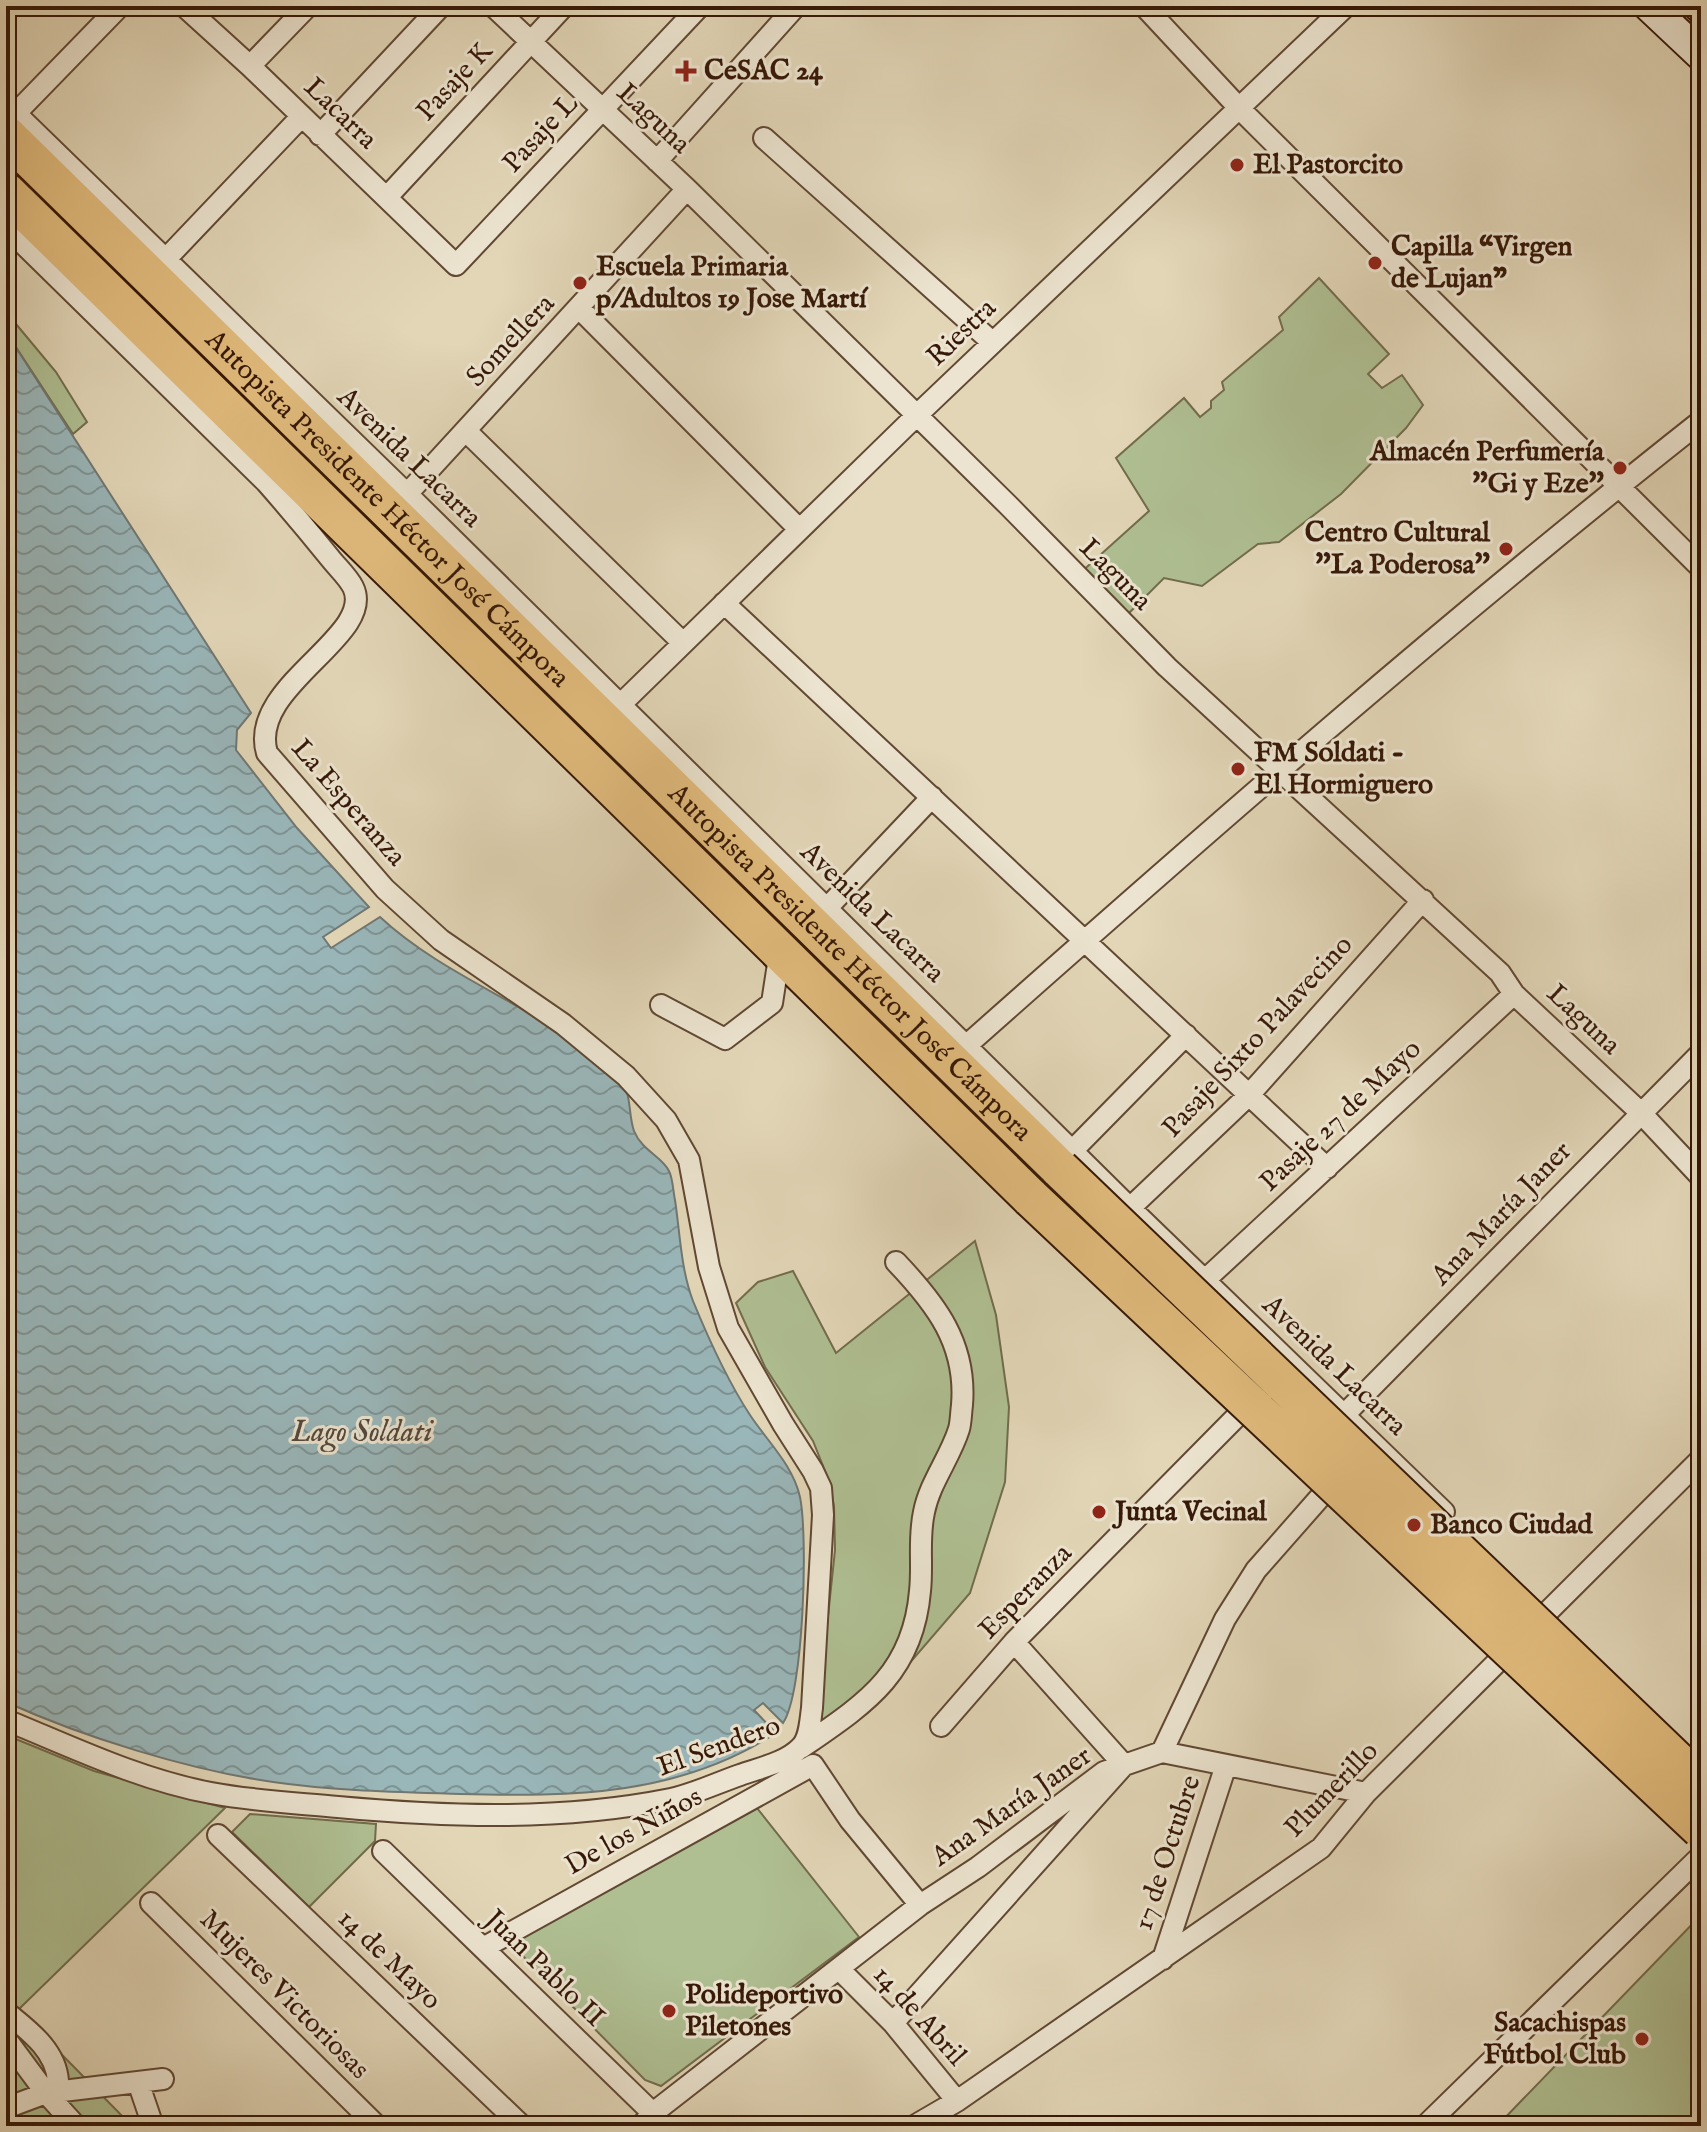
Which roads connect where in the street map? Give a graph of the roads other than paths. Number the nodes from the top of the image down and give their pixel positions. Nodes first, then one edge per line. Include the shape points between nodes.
1 (120, 6) edge
2 (184, 6) edge
3 (308, 6) edge
4 (441, 6) edge
5 (493, 6) edge
6 (564, 6) edge
7 (700, 6) edge
8 (796, 6) edge
9 (1144, 6) edge
10 (1346, 6) edge
11 (1649, 6) edge
12 (530, 42) junction
13 (1701, 55) edge
14 (250, 66) junction
15 (1240, 109) junction
16 (602, 110) junction
17 (302, 116) junction
18 (9, 117) edge
19 (320, 135) junction
20 (764, 138) dead end
21 (657, 161) junction
22 (687, 189) junction
23 (6, 192) edge
24 (387, 197) junction
25 (6, 227) edge
26 (165, 260) junction
27 (456, 265) joint
28 (579, 308) junction
29 (992, 342) junction
30 (916, 416) junction
31 (1701, 421) edge
32 (466, 431) junction
33 (1620, 485) junction
34 (407, 494) junction
35 (799, 529) junction
36 (1701, 568) edge
37 (724, 603) junction
38 (683, 643) junction
39 (620, 705) junction
40 (1281, 769) junction
41 (932, 797) junction
42 (1423, 900) junction
43 (827, 908) junction
44 (1085, 940) junction
45 (780, 951) junction
46 (1514, 994) junction
47 (661, 1005) dead end
48 (1186, 1035) junction
49 (967, 1045) junction
50 (1701, 1053) edge
51 (1249, 1095) junction
52 (1641, 1113) junction
53 (666, 1120) joint
54 (1066, 1159) junction
55 (1327, 1168) junction
56 (1701, 1177) edge
57 (1130, 1208) junction
58 (896, 1262) dead end
59 (1205, 1280) junction
60 (1288, 1362) junction
61 (1344, 1415) junction
62 (1370, 1439) junction
63 (1701, 1459) edge
64 (1546, 1612) junction
65 (1014, 1642) junction
66 (6, 1720) edge
67 (941, 1726) dead end
68 (1162, 1752) junction
69 (807, 1756) junction
70 (1701, 1758) edge
71 (1124, 1765) junction
72 (1226, 1765) junction
73 (1701, 1784) edge
74 (1366, 1793) junction
75 (1701, 1829) edge
76 (218, 1835) dead end
77 (383, 1851) dead end
78 (1701, 1856) edge
79 (151, 1903) dead end
80 (920, 1905) junction
81 (483, 1948) junction
82 (1163, 1959) junction
83 (839, 1969) junction
84 (6, 2012) edge
85 (893, 2023) junction
86 (6, 2039) edge
87 (163, 2079) dead end
88 (138, 2082) junction
89 (46, 2093) junction
90 (957, 2101) junction
91 (6, 2108) edge
92 (653, 2122) edge
93 (76, 2126) edge
94 (153, 2126) edge
95 (377, 2126) edge
96 (522, 2126) edge
97 (914, 2126) edge
98 (1425, 2126) edge

1 - 18 street
2 - 14 street, Lacarra
3 - 14 street
4 - 19 street
5 - 12 street, Laguna
6 - 12 street, Pasaje K
7 - 16 street, Pasaje L
8 - 21 street
9 - 15 street
10 - 15 street, Riestra
11 - 13 main road
12 - 16 street, Laguna
12 - 24 street, Pasaje K
14 - 17 street, Lacarra
15 - 29 street, Riestra
15 - 33 street
16 - 21 street, Laguna
16 - 27 street, Pasaje L
17 - 19 street, Lacarra
17 - 26 street
18 - 26 street, Avenida Lacarra
18 - 54 highway, Autopista Presidente Héctor José Cámpora
19 - 24 street, Lacarra
20 - 29 street
21 - 22 street, Laguna
22 - 28 street, Somellera
22 - 30 street, Laguna
23 - 45 highway, Autopista Presidente Héctor José Cámpora
24 - 27 street, Lacarra
25 - 53 street, La Esperanza via 266,482 354,588 356,605 349,623 287,688 268,721 267,753 385,889 441,940 563,1024 626,1076
26 - 34 street, Avenida Lacarra
28 - 32 street, Somellera
28 - 35 street
29 - 30 street, Riestra
30 - 35 street, Riestra
30 - 40 street, Laguna via 1167,667
31 - 33 street
32 - 34 street, Somellera
32 - 38 street
33 - 36 street
33 - 40 street
34 - 39 street, Avenida Lacarra
35 - 37 street, Riestra
37 - 38 street, Riestra
37 - 41 street
38 - 39 street, Riestra
39 - 43 street, Avenida Lacarra
40 - 42 street, Laguna
40 - 44 street
41 - 43 street
41 - 44 street
42 - 46 street, Laguna via 1500,973
42 - 51 street, Pasaje Sixto Palavecino
43 - 49 street, Avenida Lacarra
44 - 48 street
44 - 49 street
45 - 47 street via 772,1003 725,1039
45 - 75 highway, Autopista Presidente Héctor José Cámpora, bridge via 1031,1198
46 - 52 street, Laguna
46 - 55 street, Pasaje 27 de Mayo
48 - 51 street
48 - 54 street
49 - 54 street, Avenida Lacarra
50 - 52 street, Ana María Janer
51 - 55 street
51 - 57 street, Pasaje Sixto Palavecino
52 - 56 street, Laguna
52 - 61 street, Ana María Janer
53 - 69 street, El Sendero via 689,1160 709,1267 728,1328 821,1488 822,1552
54 - 57 street, Avenida Lacarra
54 - 73 highway, Autopista Presidente Héctor José Cámpora, bridge
55 - 59 street, Pasaje 27 de Mayo
57 - 59 street, Avenida Lacarra
58 - 69 street via 954,1338 964,1382 959,1428 932,1485 920,1527 920,1594 902,1658 869,1698
59 - 60 street, Avenida Lacarra
60 - 61 street, Avenida Lacarra
60 - 65 street, Esperanza
61 - 62 street, Avenida Lacarra
62 - 64 street, Avenida Lacarra
62 - 68 street via 1256,1570 1225,1619
63 - 64 street, Plumerillo
64 - 70 street, Avenida Lacarra
64 - 74 street, Plumerillo
65 - 67 street, Esperanza
65 - 71 street
66 - 69 street, El Sendero via 101,1759 209,1793 428,1814 581,1811 673,1798
68 - 71 street, Ana María Janer
68 - 72 street
69 - 80 street via 850,1820
69 - 81 street, De los Niños
71 - 80 street, Ana María Janer via 1104,1772
71 - 85 street
72 - 74 street
72 - 82 street, 17 de Octubre
74 - 82 street, Plumerillo via 1321,1848
76 - 96 street, 14 de Mayo
77 - 81 street, Juan Pablo II
78 - 98 street
79 - 95 street, Mujeres Victoriosas
80 - 83 street, Ana María Janer
81 - 92 street, Juan Pablo II
82 - 90 street, Plumerillo
83 - 85 street, 14 de Abril
83 - 92 street, Ana María Janer
84 - 89 street via 52,2057 58,2081
85 - 90 street, 14 de Abril
86 - 89 street
87 - 88 street
88 - 89 street
88 - 94 street
89 - 91 street
89 - 93 street
90 - 97 street, Plumerillo

